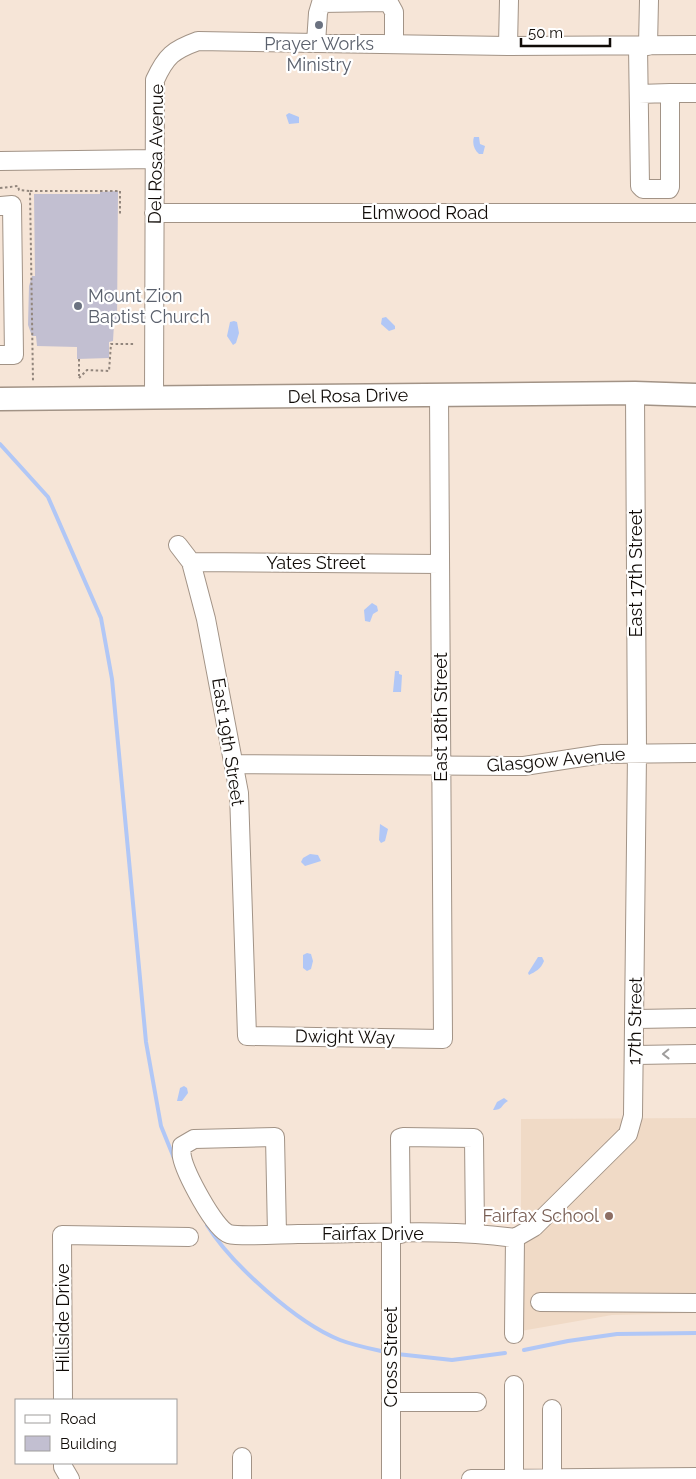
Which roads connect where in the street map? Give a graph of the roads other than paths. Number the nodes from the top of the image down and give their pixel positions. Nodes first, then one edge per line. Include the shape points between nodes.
1 (509, 0) edge
2 (649, 0) edge
3 (316, 43) junction
4 (394, 44) junction
5 (696, 45) edge
6 (508, 46) junction
7 (643, 46) junction
8 (670, 93) junction
9 (696, 93) edge
10 (638, 94) junction
11 (154, 159) junction
12 (0, 161) edge
13 (0, 206) edge
14 (154, 213) junction
15 (696, 213) edge
16 (0, 355) edge
17 (635, 393) junction
18 (439, 395) junction
19 (696, 395) edge
20 (154, 397) junction
21 (0, 399) edge
22 (178, 546) dead end
23 (191, 562) junction
24 (440, 564) junction
25 (637, 753) junction
26 (696, 753) edge
27 (235, 764) junction
28 (442, 766) junction
29 (696, 1018) edge
30 (636, 1019) junction
31 (246, 1036) joint
32 (443, 1039) joint
33 (696, 1054) edge
34 (636, 1055) junction
35 (474, 1232) junction
36 (277, 1234) junction
37 (396, 1234) junction
38 (189, 1237) dead end
39 (515, 1238) junction
40 (540, 1302) dead end
41 (696, 1304) edge
42 (514, 1334) dead end
43 (514, 1386) dead end
44 (63, 1399) edge
45 (391, 1402) junction
46 (476, 1402) dead end
47 (552, 1409) dead end
48 (242, 1457) dead end
49 (696, 1477) edge
50 (514, 1478) edge
51 (552, 1478) edge
52 (242, 1479) edge
53 (391, 1479) edge
54 (471, 1479) edge

1 - 6 street
2 - 7 street
3 - 4 street, Del Rosa Avenue
3 - 4 street via 321,3 384,2 392,7
3 - 11 street, Del Rosa Avenue via 198,41 177,49 164,61 155,80
4 - 6 street, Del Rosa Avenue
5 - 7 street, Del Rosa Avenue
6 - 7 street, Del Rosa Avenue
7 - 10 street
8 - 9 street
8 - 10 street
8 - 10 street via 669,189 643,189 640,186
11 - 12 street
11 - 14 street, Del Rosa Avenue
13 - 16 street via 12,205 14,355
14 - 15 street, Elmwood Road
14 - 20 street, Del Rosa Avenue
17 - 18 main road, Del Rosa Drive
17 - 19 main road, Del Rosa Drive
17 - 25 street, East 17th Street
18 - 20 main road, Del Rosa Drive
18 - 24 street, East 18th Street
20 - 21 main road, Del Rosa Drive
22 - 23 street, East 19th Street
23 - 24 street, Yates Street
23 - 27 street, East 19th Street via 206,619
24 - 28 street, East 18th Street
25 - 26 street, Glasgow Avenue
25 - 28 street, Glasgow Avenue via 602,754 524,766
25 - 30 street, 17th Street
27 - 28 street, Glasgow Avenue
27 - 31 street, East 19th Street via 240,793
28 - 32 street, East 18th Street
29 - 30 street
30 - 34 street, 17th Street
31 - 32 street, Dwight Way
33 -> 34 street
34 - 39 street, 17th Street via 633,1116 628,1134 534,1227
35 - 37 street, Fairfax Drive
35 - 37 street, Cross Street via 474,1138 403,1137 400,1138
35 - 39 street, Fairfax Drive
36 - 36 street, Fairfax Drive via 230,1234 221,1228 189,1176 182,1146 194,1139 275,1137
36 - 37 street, Fairfax Drive
37 - 45 street, Cross Street via 390,1335
38 - 44 street, Hillside Drive via 62,1235
39 - 42 street
40 - 41 street
43 - 50 street
45 - 46 street
45 - 53 street, Cross Street
47 - 51 street
48 - 52 street
49 - 51 street
50 - 51 street
50 - 54 street

